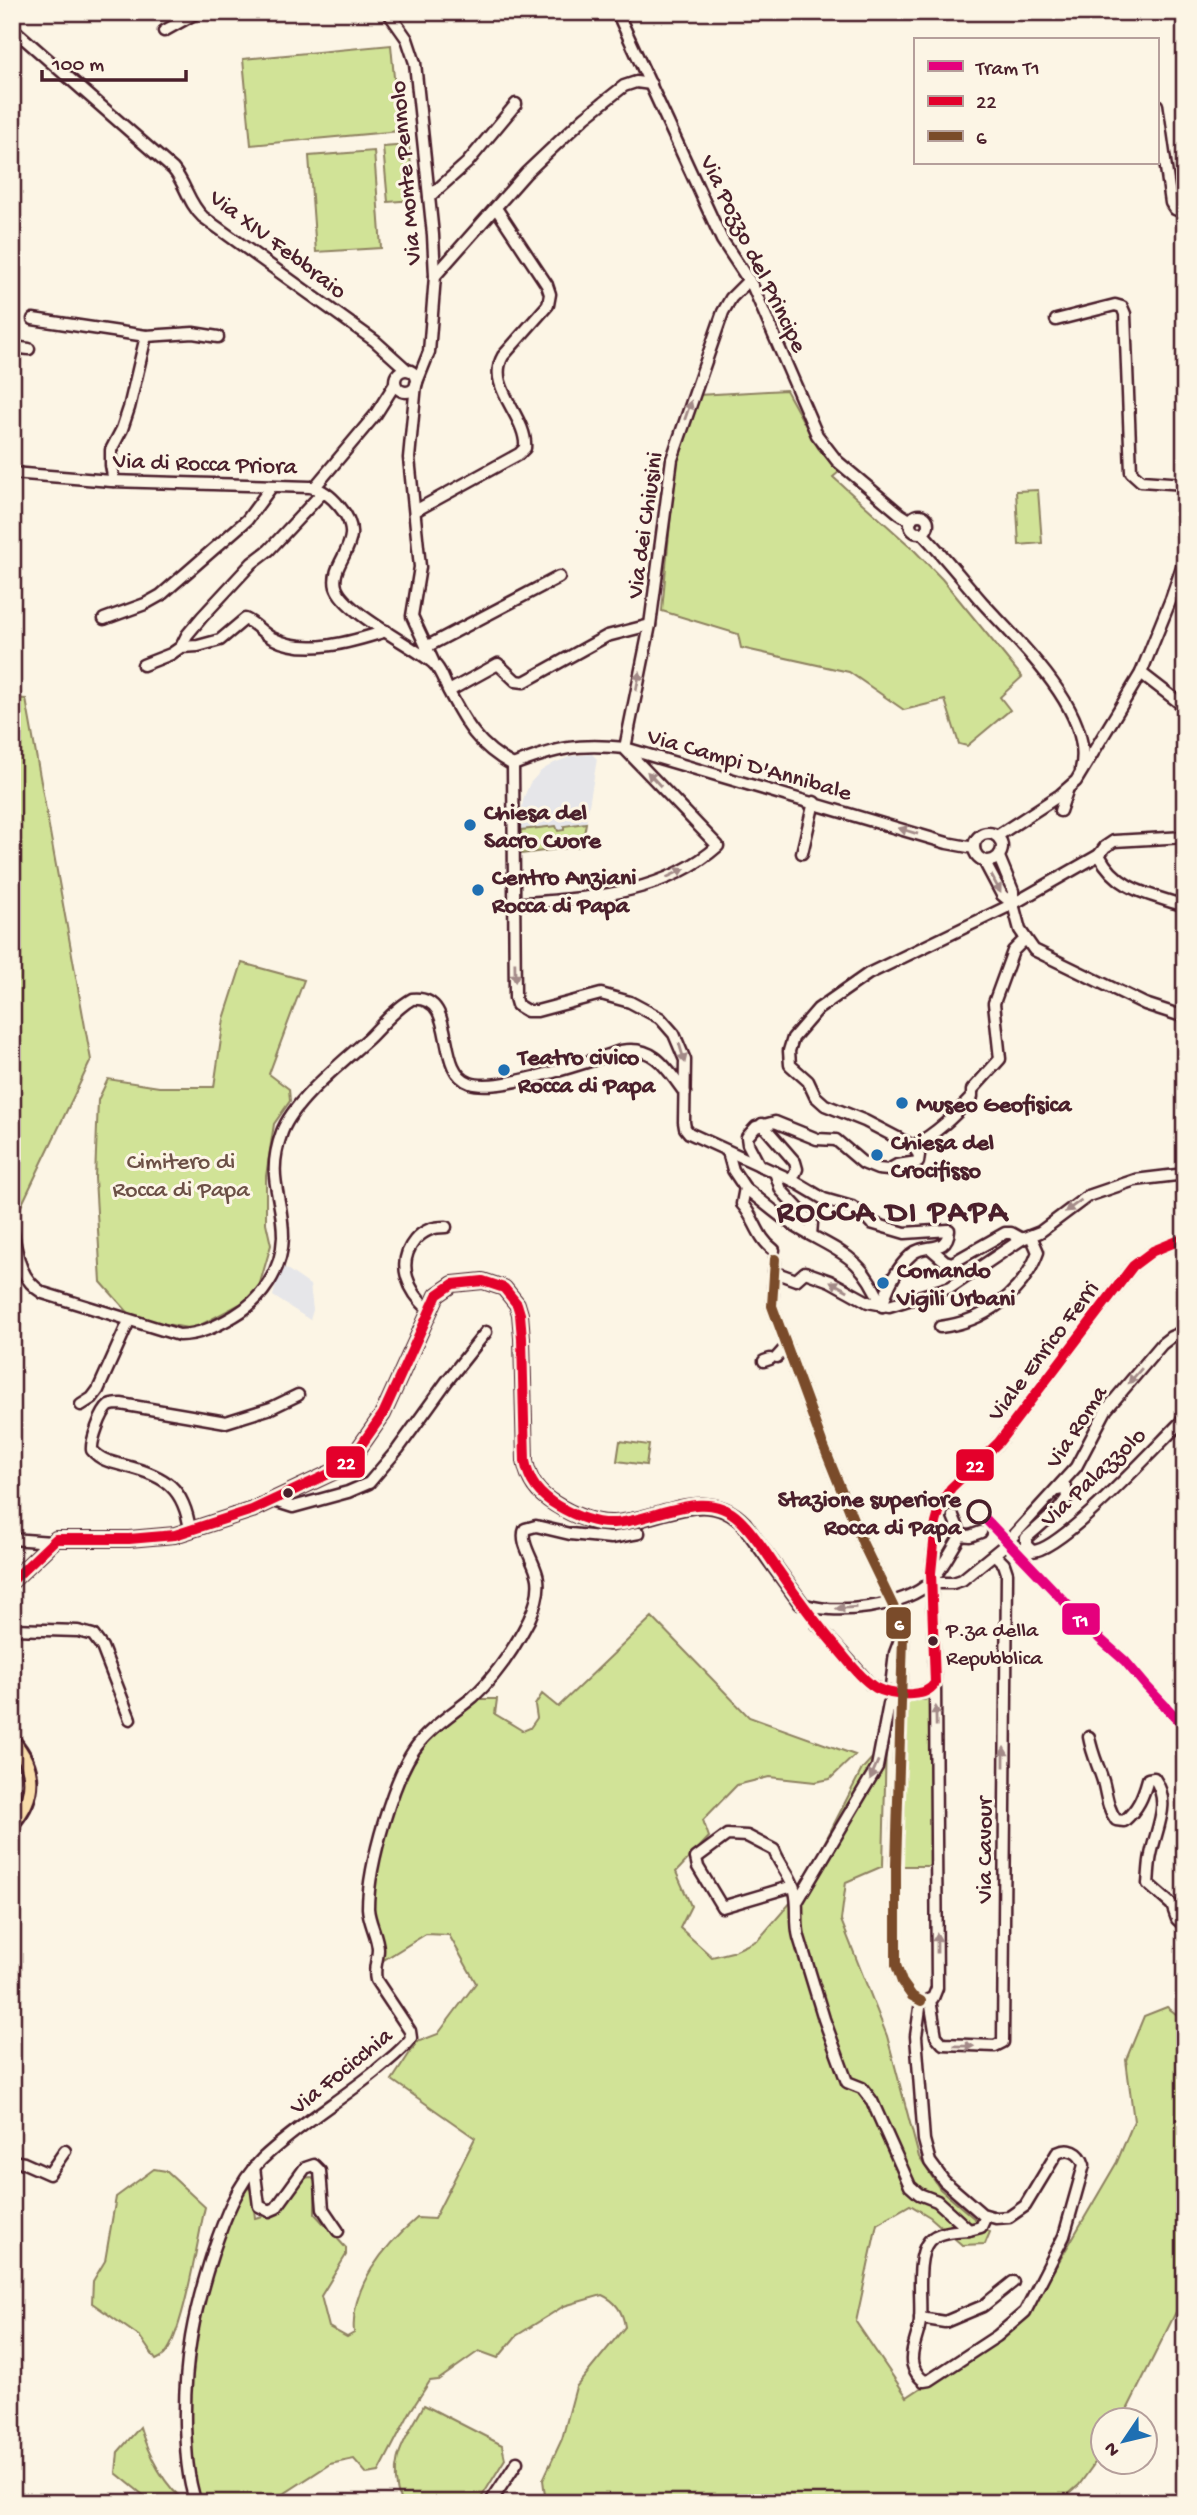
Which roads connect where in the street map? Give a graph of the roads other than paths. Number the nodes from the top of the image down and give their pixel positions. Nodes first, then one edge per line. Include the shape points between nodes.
1 (198, 12) edge
2 (388, 12) edge
3 (617, 12) edge
4 (12, 28) edge
5 (164, 31) dead end
6 (650, 84) junction
7 (516, 104) dead end
8 (1158, 112) edge
9 (429, 197) junction
10 (496, 208) junction
11 (1185, 213) edge
12 (435, 276) junction
13 (749, 280) junction
14 (33, 319) dead end
15 (1056, 320) dead end
16 (146, 336) junction
17 (218, 337) dead end
18 (431, 338) junction
19 (375, 341) junction
20 (12, 347) edge
21 (29, 349) dead end
22 (408, 370) junction
23 (395, 381) junction
24 (412, 387) junction
25 (376, 414) junction
26 (12, 473) edge
27 (114, 481) junction
28 (1185, 484) edge
29 (272, 486) junction
30 (318, 490) junction
31 (415, 511) junction
32 (1185, 558) edge
33 (559, 577) dead end
34 (104, 619) dead end
35 (650, 625) junction
36 (386, 631) junction
37 (181, 647) junction
38 (426, 648) junction
39 (435, 664) junction
40 (143, 665) dead end
41 (1141, 673) junction
42 (449, 691) junction
43 (1185, 707) edge
44 (625, 748) junction
45 (513, 765) junction
46 (1079, 776) junction
47 (1067, 791) junction
48 (814, 802) junction
49 (1060, 811) dead end
50 (997, 836) junction
51 (1185, 837) edge
52 (974, 848) junction
53 (802, 853) dead end
54 (1099, 855) junction
55 (999, 857) junction
56 (984, 861) junction
57 (514, 904) junction
58 (1013, 904) junction
59 (1185, 906) edge
60 (1025, 939) junction
61 (1185, 1017) edge
62 (685, 1093) junction
63 (762, 1124) junction
64 (914, 1147) junction
65 (728, 1152) junction
66 (759, 1166) junction
67 (775, 1172) junction
68 (1185, 1174) edge
69 (792, 1180) junction
70 (746, 1188) junction
71 (446, 1227) dead end
72 (12, 1228) edge
73 (811, 1235) junction
74 (1027, 1238) junction
75 (1185, 1238) edge
76 (930, 1248) junction
77 (774, 1272) junction
78 (883, 1306) junction
79 (429, 1310) junction
80 (129, 1321) junction
81 (940, 1327) dead end
82 (1185, 1331) edge
83 (486, 1332) dead end
84 (787, 1346) junction
85 (770, 1359) dead end
86 (298, 1395) dead end
87 (81, 1405) dead end
88 (1185, 1418) edge
89 (1057, 1490) junction
90 (274, 1501) junction
91 (953, 1516) dead end
92 (190, 1530) junction
93 (981, 1532) dead end
94 (639, 1534) dead end
95 (961, 1535) junction
96 (12, 1539) edge
97 (51, 1542) junction
98 (995, 1555) junction
99 (12, 1581) edge
100 (930, 1583) junction
101 (891, 1602) junction
102 (801, 1603) junction
103 (12, 1629) edge
104 (902, 1633) junction
105 (935, 1683) junction
106 (891, 1686) dead end
107 (901, 1695) junction
108 (889, 1704) dead end
109 (130, 1719) dead end
110 (1089, 1737) dead end
111 (12, 1740) edge
112 (12, 1824) edge
113 (793, 1886) junction
114 (797, 1902) junction
115 (1185, 1926) edge
116 (925, 2001) junction
117 (65, 2151) dead end
118 (12, 2161) edge
119 (254, 2167) junction
120 (986, 2216) junction
121 (969, 2230) junction
122 (338, 2231) dead end
123 (1013, 2281) dead end
124 (920, 2318) junction
125 (517, 2462) dead end
126 (197, 2503) edge
127 (490, 2503) edge

1 - 5 street
2 - 9 street, Via Monte Pennolo via 407,39 415,64
3 - 6 street, Via Pozzo del Principe
4 - 19 street, Via XIV Febbraio via 168,163 203,217
6 - 10 street via 632,83 611,95 545,153
6 - 13 street, Via Pozzo del Principe via 722,240
7 - 9 street via 467,163
8 - 11 street via 1171,203
9 - 12 street, Via Monte Pennolo
10 - 12 street
10 - 31 street via 551,294 548,304 498,366 525,448
12 - 18 street, Via Monte Pennolo
35 -> 13 street, Via dei Chiusini via 674,449 721,315
13 - 46 street, Via Pozzo del Principe via 823,444 837,461 911,521 912,529 922,533 1063,700 1082,742
14 - 16 street
15 - 28 street via 1122,307 1131,472 1141,481
16 - 17 street via 193,333
16 - 27 street via 129,408 111,450
18 - 22 street, Via Monte Pennolo via 426,353
18 - 24 street, Via Monte Pennolo
19 - 22 street, Via XIV Febbraio
19 - 23 street, Via XIV Febbraio via 389,360
20 - 21 street
22 - 23 street via 400,371
22 - 24 street via 415,374
23 - 24 street via 399,389
23 - 25 street
24 - 25 street
24 - 31 street, Via Monte Pennolo via 409,465
25 - 30 street
26 - 27 street, Via di Rocca Priora
27 - 29 street, Via di Rocca Priora
29 - 30 street, Via di Rocca Priora
29 - 34 street via 247,520 161,595
30 - 36 street, Via di Rocca Priora via 343,510 352,530 336,580 338,592
30 - 37 street via 270,550 202,617
31 - 38 street, Via Monte Pennolo via 420,567 412,616
32 - 41 street
33 - 38 street
35 - 42 street via 603,638 524,682 516,681 498,664
44 -> 35 street, Via dei Chiusini
36 - 37 street via 341,643 303,646 275,640 245,619 220,640
36 - 39 street, Via di Rocca Priora
37 - 40 street
38 - 39 street, Via Monte Pennolo
39 - 42 street, Via di Rocca Priora
41 - 43 street
41 - 46 street
42 - 45 street, Via di Rocca Priora via 479,741
44 - 45 street, Via Campi D'Annibale via 571,746
44 - 48 street, Via Campi D'Annibale
57 -> 44 street via 640,888 695,864 718,846
45 - 57 street
46 - 47 street
47 - 49 street
47 - 50 street
52 -> 48 street, Via Campi D'Annibale
48 - 53 street
50 - 52 street via 981,835
50 - 55 street via 1002,844
51 - 54 street via 1119,840
52 - 56 street
54 - 58 street
54 - 59 street via 1124,885
55 - 56 street
55 - 58 street via 1013,891
56 -> 58 street via 1004,897
57 -> 62 street via 518,1006 537,1011 601,994 640,1006 667,1024 679,1043 686,1066
58 - 60 street
58 - 64 street via 868,974 814,1013 795,1035 789,1062 825,1105
60 - 61 street via 1037,952 1111,989
60 - 64 street via 1013,951 994,1003 1000,1057 945,1126
62 - 65 street via 684,1125 690,1133
62 - 80 street via 657,1057 633,1050 544,1074 471,1083 451,1062 440,1012 426,1001 412,999 308,1096 286,1123 273,1172 282,1245 273,1276 260,1295 238,1314 196,1334 179,1335
63 - 64 street via 775,1122 817,1139 836,1140 863,1163 885,1170 918,1162
63 - 66 street via 747,1137
63 - 69 street via 795,1162
65 - 66 street
65 - 70 street via 733,1170
66 - 67 street
67 - 69 street
67 - 73 street via 781,1190 812,1223
68 -> 74 street via 1135,1180 1088,1196
69 - 76 street via 821,1198 852,1208 871,1223 899,1232 949,1230 946,1242
70 - 73 street
70 - 77 street via 742,1204 774,1255
71 - 79 street via 421,1235 406,1258 408,1282
72 - 80 street via 22,1271 37,1289
73 - 78 street via 859,1265
74 - 76 street via 1005,1233 952,1263
74 - 78 street via 951,1287
74 - 81 street via 1037,1246 1037,1255 1013,1293 970,1321
75 - 100 street, Viale Enrico Ferri via 1153,1251 1133,1266 999,1442 947,1493 937,1518
76 - 78 street via 909,1257 888,1289
78 -> 77 street via 805,1272 796,1280
77 - 84 street via 772,1306
79 - 90 main road via 392,1396 355,1454 332,1473
79 - 102 main road via 443,1289 467,1281 496,1284 514,1300 521,1319 527,1470 543,1496 573,1514 603,1523 646,1519 696,1504 720,1507 744,1524
80 - 87 street via 101,1384
82 -> 89 street, Via Roma via 1162,1344 1110,1405 1082,1458
83 - 90 street via 369,1483 293,1507
84 - 85 street
84 - 101 street via 859,1536
86 - 92 street via 226,1422 121,1404 106,1410 92,1450 100,1458 149,1473 175,1488
88 - 89 street, Via Palazzolo via 1091,1510 1044,1548 1029,1549 1026,1538 1068,1498 1066,1488
89 - 98 street, Via Roma
90 - 92 main road
91 - 95 street
92 - 97 main road via 129,1539 58,1538
93 - 95 street
94 - 119 street, Via Focicchia via 611,1538 536,1526 525,1529 523,1539 538,1583 531,1614 489,1679 416,1746 377,1842 368,1903 378,1951 374,1971 411,2038
95 - 100 street
96 - 97 street
97 - 99 main road
98 - 100 street, Via Roma via 962,1580
116 -> 98 street, Via Cavour via 943,2044 995,2046 1003,2042 1007,1573
100 - 101 street
100 - 105 street, Viale Enrico Ferri
101 -> 102 street via 831,1609
101 - 104 street
102 - 107 street, bridge via 870,1684
103 - 109 street via 93,1635
104 - 106 street
104 - 107 street
105 - 107 street via 921,1693
116 -> 105 street, Viale Enrico Ferri via 935,1996 937,1988
107 - 116 street via 897,1969 910,1993
108 -> 114 street via 877,1767
110 - 115 street via 1108,1808 1116,1820 1124,1821 1134,1812 1148,1779 1154,1778 1161,1787 1163,1810 1148,1884 1172,1905
111 - 112 main road via 28,1762 30,1779 24,1807
113 - 113 street via 769,1846 747,1836 727,1835 696,1858 722,1908
113 - 114 street
114 - 121 street via 796,1926 847,2082 866,2091 911,2186 937,2201
116 - 120 street, Viale Enrico Ferri via 916,2036 927,2153 944,2181
117 - 118 street via 49,2175
119 - 122 street via 260,2206 270,2211 305,2168 314,2165 320,2171 323,2209
119 - 126 street, Via Focicchia via 224,2223 191,2328 185,2384 186,2451
120 - 121 street via 981,2227
120 - 124 street via 1002,2218 1026,2206 1057,2154 1071,2151 1081,2158 1084,2169 1064,2236 1022,2316 926,2381 920,2379 912,2361
121 - 124 street via 938,2235 926,2244
123 - 124 street via 984,2306 945,2322
125 - 127 street

